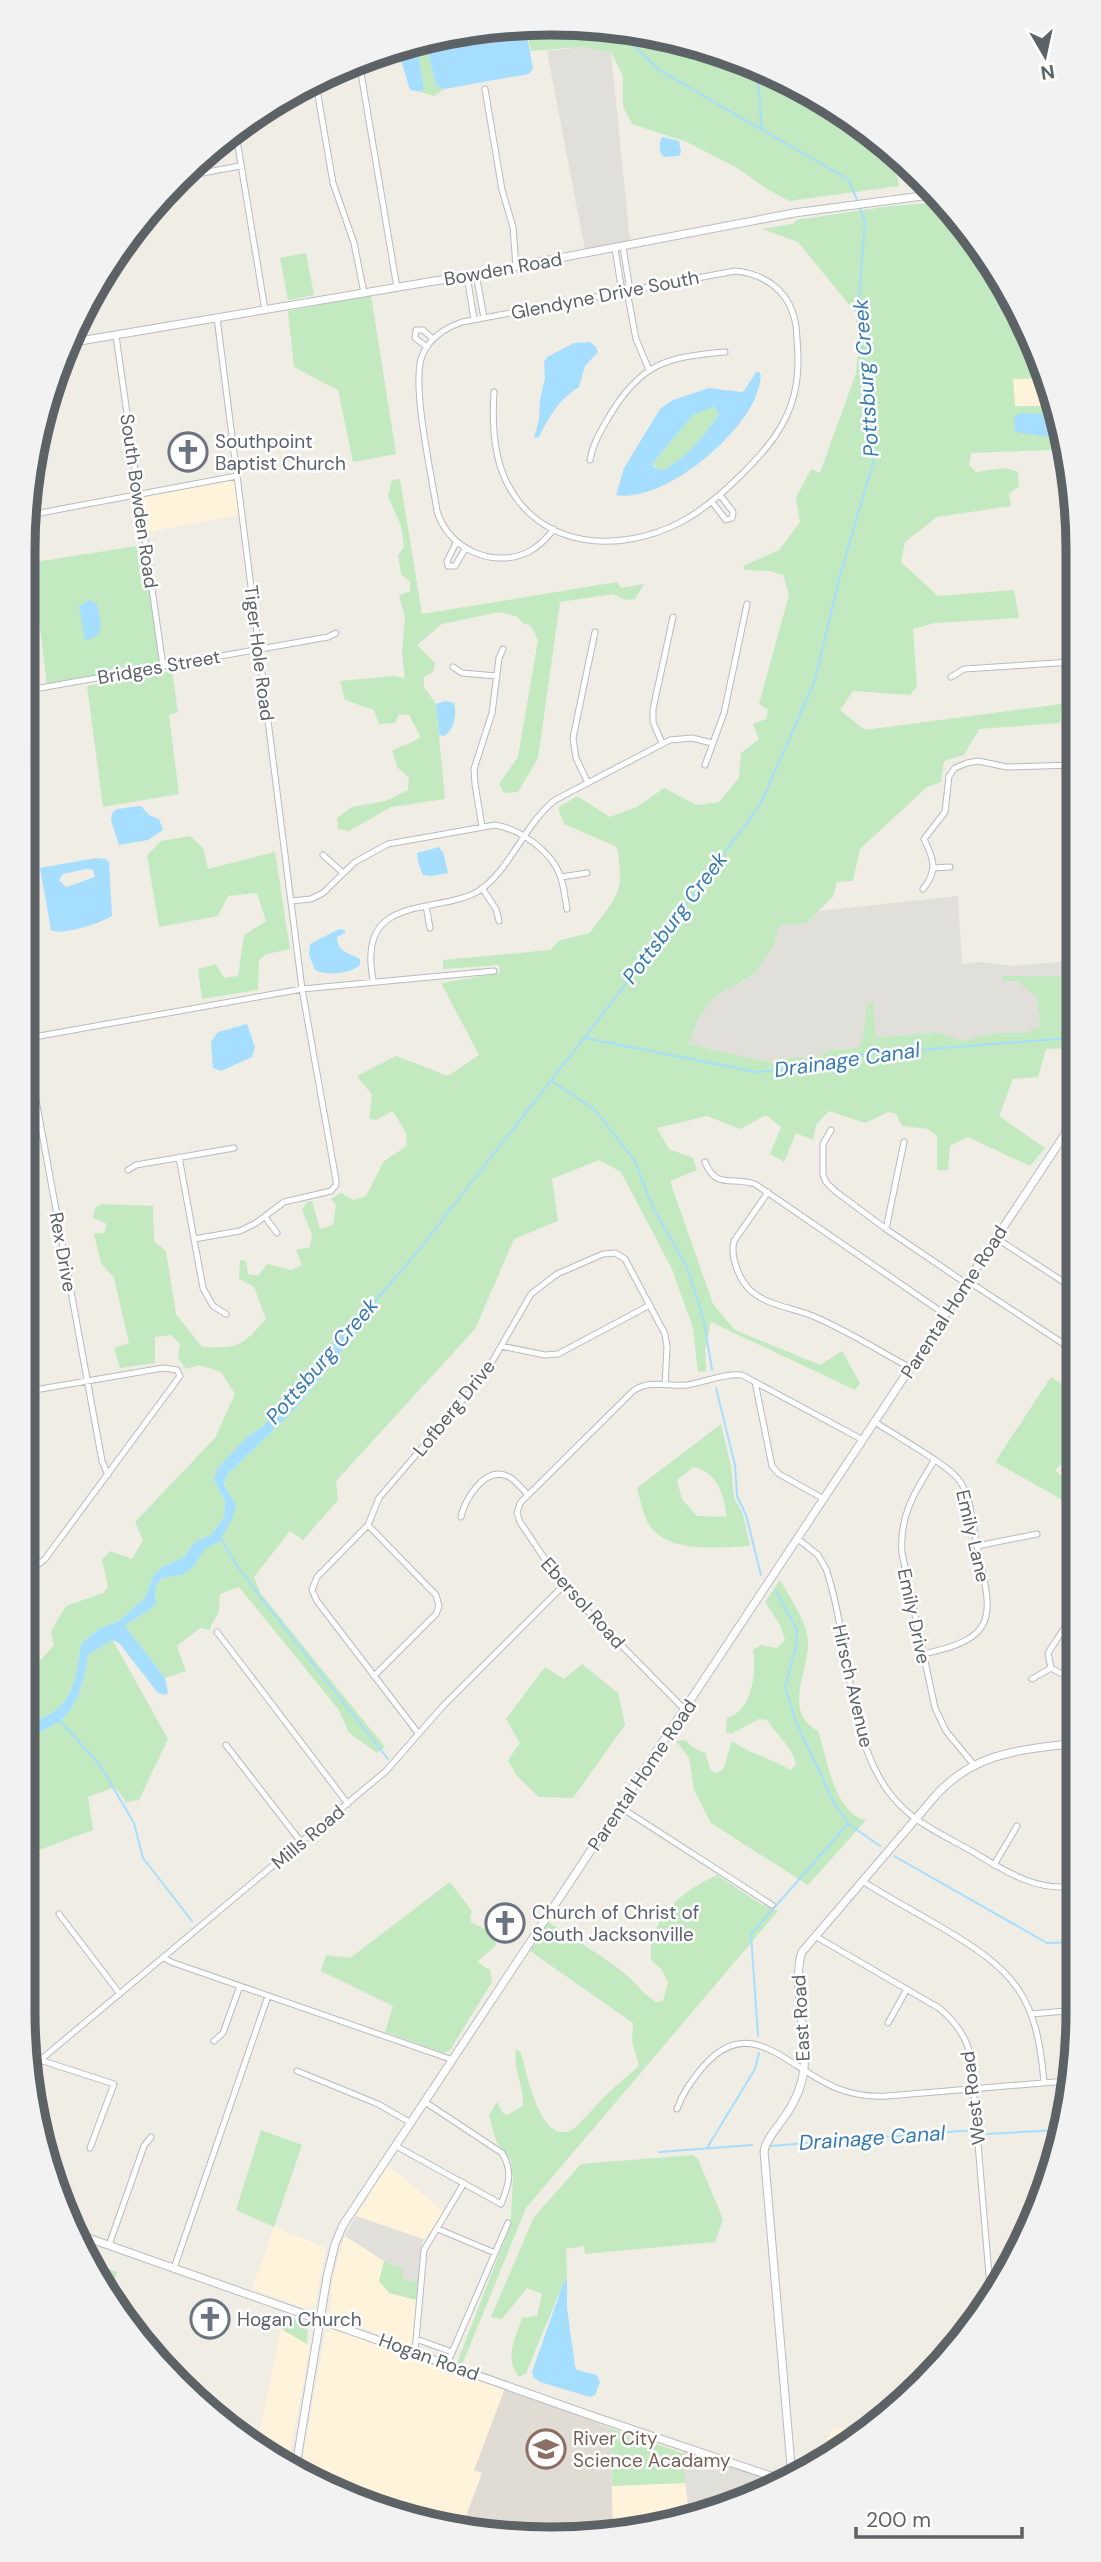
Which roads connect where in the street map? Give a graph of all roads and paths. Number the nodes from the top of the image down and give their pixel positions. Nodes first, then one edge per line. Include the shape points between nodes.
1 (361, 71) edge
2 (485, 89) dead end
3 (317, 91) edge
4 (237, 142) edge
5 (240, 166) junction
6 (200, 174) edge
7 (924, 195) edge
8 (619, 248) junction
9 (516, 267) junction
10 (476, 275) junction
11 (467, 276) junction
12 (397, 288) junction
13 (627, 290) junction
14 (365, 293) junction
15 (265, 310) junction
16 (217, 318) junction
17 (484, 318) junction
18 (474, 319) junction
19 (116, 336) junction
20 (433, 339) junction
21 (79, 341) edge
22 (427, 346) junction
23 (725, 352) dead end
24 (649, 370) junction
25 (494, 393) dead end
26 (590, 460) dead end
27 (237, 476) junction
28 (138, 495) junction
29 (720, 495) junction
30 (712, 502) junction
31 (36, 514) edge
32 (554, 529) junction
33 (456, 543) junction
34 (465, 549) junction
35 (747, 604) dead end
36 (673, 617) dead end
37 (595, 632) dead end
38 (336, 633) dead end
39 (259, 648) junction
40 (503, 649) dead end
41 (1066, 662) edge
42 (163, 666) junction
43 (453, 667) dead end
44 (497, 676) junction
45 (951, 677) dead end
46 (35, 689) edge
47 (662, 743) junction
48 (712, 743) junction
49 (705, 765) dead end
50 (1066, 765) edge
51 (588, 783) junction
52 (482, 827) junction
53 (524, 837) junction
54 (323, 855) dead end
55 (950, 867) dead end
56 (933, 868) junction
57 (343, 873) junction
58 (587, 873) dead end
59 (561, 877) junction
60 (482, 888) junction
61 (923, 890) dead end
62 (291, 901) junction
63 (426, 906) junction
64 (567, 909) dead end
65 (499, 921) dead end
66 (430, 928) dead end
67 (494, 971) dead end
68 (373, 981) junction
69 (302, 989) junction
70 (35, 1037) edge
71 (35, 1103) edge
72 (831, 1130) dead end
73 (1066, 1132) edge
74 (904, 1142) dead end
75 (234, 1148) dead end
76 (179, 1157) junction
77 (705, 1162) dead end
78 (128, 1170) dead end
79 (768, 1192) junction
80 (265, 1217) junction
81 (886, 1229) junction
82 (277, 1233) dead end
83 (194, 1238) junction
84 (996, 1238) junction
85 (967, 1282) junction
86 (1066, 1284) edge
87 (650, 1305) junction
88 (226, 1314) dead end
89 (946, 1315) junction
90 (501, 1346) junction
91 (1066, 1346) edge
92 (911, 1368) junction
93 (87, 1381) junction
94 (755, 1382) junction
95 (665, 1385) junction
96 (35, 1390) edge
97 (875, 1422) junction
98 (863, 1440) junction
99 (934, 1461) junction
100 (108, 1475) junction
101 (528, 1495) junction
102 (824, 1499) junction
103 (461, 1517) dead end
104 (368, 1525) junction
105 (1037, 1534) dead end
106 (798, 1539) junction
107 (977, 1546) junction
108 (35, 1567) joint
109 (35, 1579) edge
110 (563, 1586) junction
111 (1066, 1626) edge
112 (217, 1632) dead end
113 (922, 1654) junction
114 (1051, 1668) junction
115 (1066, 1673) edge
116 (374, 1676) junction
117 (1032, 1679) dead end
118 (685, 1710) junction
119 (418, 1733) junction
120 (226, 1745) dead end
121 (1066, 1745) edge
122 (974, 1765) junction
123 (348, 1804) junction
124 (620, 1807) junction
125 (916, 1819) junction
126 (1017, 1826) dead end
127 (301, 1842) junction
128 (994, 1865) junction
129 (862, 1881) junction
130 (1066, 1887) edge
131 (772, 1905) dead end
132 (59, 1914) dead end
133 (815, 1936) junction
134 (163, 1957) junction
135 (240, 1986) junction
136 (907, 1989) junction
137 (120, 1994) junction
138 (268, 1996) junction
139 (1066, 2011) edge
140 (1031, 2014) junction
141 (888, 2023) dead end
142 (214, 2041) dead end
143 (40, 2060) junction
144 (453, 2060) junction
145 (38, 2062) edge
146 (803, 2070) junction
147 (297, 2071) dead end
148 (1062, 2081) edge
149 (1044, 2083) junction
150 (973, 2089) junction
151 (425, 2102) junction
152 (677, 2109) dead end
153 (411, 2123) junction
154 (151, 2137) dead end
155 (396, 2146) junction
156 (90, 2148) dead end
157 (464, 2183) junction
158 (508, 2223) dead end
159 (438, 2229) junction
160 (87, 2238) edge
161 (109, 2245) junction
162 (495, 2253) junction
163 (174, 2268) junction
164 (989, 2281) edge
165 (322, 2319) junction
166 (416, 2339) junction
167 (415, 2352) junction
168 (452, 2352) junction
169 (447, 2364) junction
170 (297, 2460) edge
171 (791, 2467) edge
172 (773, 2476) edge

1 - 12 street
2 - 9 street via 513,227
3 - 14 street via 331,174
4 - 5 street
5 - 6 street
5 - 15 street
7 - 8 street, Bowden Road via 830,207
8 - 9 street, Bowden Road
8 - 13 street
9 - 10 street, Bowden Road
10 - 11 street, Bowden Road
10 - 17 street
11 - 12 street, Bowden Road
11 - 18 street
12 - 14 street, Bowden Road
13 - 17 street, Glendyne Drive South
13 - 24 street via 636,338
13 - 29 street, Glendyne Drive South via 735,271 762,277 778,288 793,312 799,365 789,413 772,442
14 - 15 street, Bowden Road
15 - 16 street, Bowden Road
16 - 19 street, Bowden Road
16 - 27 street, Tiger Hole Road
17 - 18 street, Glendyne Drive South
18 - 20 street, Glendyne Drive South via 452,325
19 - 21 street, Bowden Road
19 - 28 street, South Bowden Road
20 - 22 street
20 - 22 street via 416,330 415,338
22 - 33 street via 419,365 418,386 437,512
23 - 24 street via 681,357
24 - 26 street via 619,401 598,435
25 - 32 street via 495,440 506,480 524,507
27 - 28 street
27 - 39 street, Tiger Hole Road
28 - 31 street
28 - 42 street, South Bowden Road
29 - 30 street
29 - 30 street via 733,512 732,518 723,518
30 - 32 street via 673,526 627,540 583,540
32 - 34 street via 538,546 516,556 491,557
33 - 34 street
33 - 34 street via 448,566 455,566
35 - 48 street via 724,713
36 - 47 street via 653,709
37 - 51 street via 574,729 575,751
38 - 39 street, Bridges Street
39 - 42 street, Bridges Street
39 - 62 street, Tiger Hole Road
40 - 44 street
41 - 45 street via 964,669
42 - 46 street, Bridges Street
43 - 44 street via 462,673
44 - 52 street via 492,713 474,769
47 - 48 street via 682,737
47 - 51 street
48 - 49 street
50 - 56 street via 1007,767 978,761 956,768 949,776 945,812 924,839
51 - 53 street via 549,806
52 - 53 street via 504,826
52 - 57 street via 388,845
53 - 59 street via 546,853
53 - 60 street
54 - 57 street
55 - 56 street
56 - 61 street via 932,879
57 - 62 street via 317,897
58 - 59 street
59 - 64 street
60 - 63 street via 457,900
60 - 65 street
62 - 69 street, Tiger Hole Road
63 - 66 street
63 - 68 street via 401,912 382,926 372,948
67 - 68 street
68 - 69 street
69 - 70 street
69 - 80 street, Tiger Hole Road via 336,1180 328,1193 284,1202
71 - 93 street, Rex Drive
72 - 81 street via 822,1144 826,1182
73 - 84 street, Parental Home Road
74 - 81 street
75 - 76 street
76 - 78 street
76 - 83 street
77 - 79 street via 717,1179 750,1182
79 - 89 street
79 - 92 street via 732,1248 748,1288 766,1300 819,1318
80 - 82 street
80 - 83 street via 240,1231
81 - 85 street
83 - 88 street via 205,1295
84 - 85 street, Parental Home Road
84 - 86 street
85 - 89 street, Parental Home Road
85 - 91 street
87 - 90 street via 558,1354
87 - 90 street, Lofberg Drive via 625,1259 615,1253 603,1254 543,1283 526,1300
87 - 95 street via 666,1340
89 - 92 street, Parental Home Road
90 - 104 street, Lofberg Drive via 485,1374 379,1498
92 - 97 street, Parental Home Road
93 - 96 street
93 - 100 street, Rex Drive
93 - 100 street via 172,1368 179,1373 179,1380
94 - 95 street via 738,1374
94 - 98 street
94 - 102 street via 772,1466 779,1475
95 - 101 street via 643,1385 633,1391
97 - 98 street, Parental Home Road
97 - 99 street, Emily Lane
98 - 102 street, Parental Home Road
99 - 107 street, Emily Lane via 951,1471 963,1486
99 - 113 street, Emily Drive via 909,1502 901,1533
100 - 108 street
101 - 103 street via 510,1477 491,1475 465,1502
101 - 110 street, Ebersol Road via 518,1508 520,1522
102 - 106 street, Parental Home Road
104 - 116 street, Lofberg Drive via 317,1577 312,1590
104 - 116 street via 436,1595 439,1606
105 - 107 street
106 - 118 street, Parental Home Road
106 - 125 street, Hirsch Avenue via 818,1555 828,1575 863,1738 874,1769 900,1806
107 - 113 street, Emily Lane via 988,1602 983,1625 960,1645
108 - 109 street
110 - 118 street, Ebersol Road
110 - 119 street, Mills Road
111 - 114 street via 1048,1653
112 - 123 street
113 - 122 street, Emily Drive via 939,1719
114 - 115 street
114 - 117 street
116 - 119 street
118 - 124 street, Parental Home Road
119 - 123 street, Mills Road via 386,1771
120 - 127 street
121 - 122 street, East Road via 1010,1752
122 - 125 street, East Road via 945,1785
123 - 127 street, Mills Road
124 - 131 street
124 - 144 street, Parental Home Road
125 - 128 street, Hirsch Avenue
125 - 129 street, East Road
126 - 128 street
127 - 134 street, Mills Road
128 - 130 street, Hirsch Avenue via 1035,1885
129 - 133 street, East Road
129 - 140 street via 995,1962 1016,1986
132 - 137 street
133 - 136 street, West Road
133 - 146 street, East Road via 799,1963
134 - 135 street
134 - 137 street, Mills Road
135 - 138 street
135 - 142 street via 223,2033
136 - 141 street
136 - 150 street, West Road via 958,2026 970,2052
137 - 143 street, Mills Road
138 - 144 street
138 - 163 street
139 - 140 street
140 - 149 street
143 - 145 street, Mills Road
143 - 156 street via 114,2084
144 - 151 street, Parental Home Road
146 - 150 street via 839,2089 863,2095
146 - 152 street via 761,2045 733,2044 708,2062 683,2091
146 - 171 street, East Road via 794,2101 764,2151
147 - 153 street via 378,2104
148 - 149 street
149 - 150 street
150 - 164 street, West Road
151 - 153 street, Parental Home Road
151 - 157 street via 502,2153 507,2161 510,2176 501,2204
153 - 155 street, Parental Home Road
154 - 161 street
155 - 157 street
155 - 165 street, Parental Home Road via 338,2234
157 - 159 street
158 - 162 street
159 - 162 street
159 - 166 street via 424,2250
160 - 161 street, Hogan Road
161 - 163 street, Hogan Road
162 - 168 street
163 - 165 street, Hogan Road
165 - 167 street, Hogan Road
165 - 170 street, Parental Home Road
166 - 167 street
166 - 168 street
167 - 169 street, Hogan Road
168 - 169 street
169 - 172 street, Hogan Road

